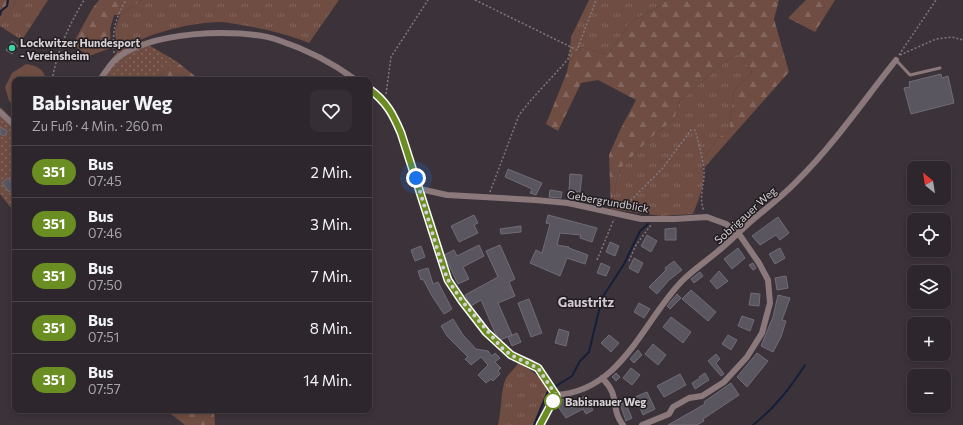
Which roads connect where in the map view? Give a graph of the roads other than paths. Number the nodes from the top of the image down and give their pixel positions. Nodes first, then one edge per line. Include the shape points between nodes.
1 (897, 58) joint
2 (940, 68) dead end
3 (102, 77) edge
4 (351, 77) edge
5 (372, 91) edge
6 (0, 112) edge
7 (12, 123) edge
8 (420, 189) junction
9 (739, 234) junction
10 (602, 378) junction
11 (553, 390) junction
12 (540, 425) edge
13 (623, 425) edge
14 (642, 425) edge

1 - 2 lane via 910,75
1 - 9 street, Sobrigauer Weg via 799,180
3 - 4 street via 115,60 132,48 162,39 208,33 244,34 277,40 308,53
5 - 8 street via 393,113
6 - 7 street
8 - 9 street, Gebergrundblick via 447,195 568,203 641,219 707,217 722,222
8 - 11 street via 448,280 462,301 502,348 511,355 533,364
9 - 10 street, Sobrigauer Weg via 683,280 664,300 631,351
9 - 14 street, Gebergrundblick via 760,263 768,280 770,303 762,333 747,357 724,382 702,396 689,398 673,407 669,414
10 - 11 street via 590,386 575,391
10 - 13 street via 612,390 615,408
11 - 12 street

